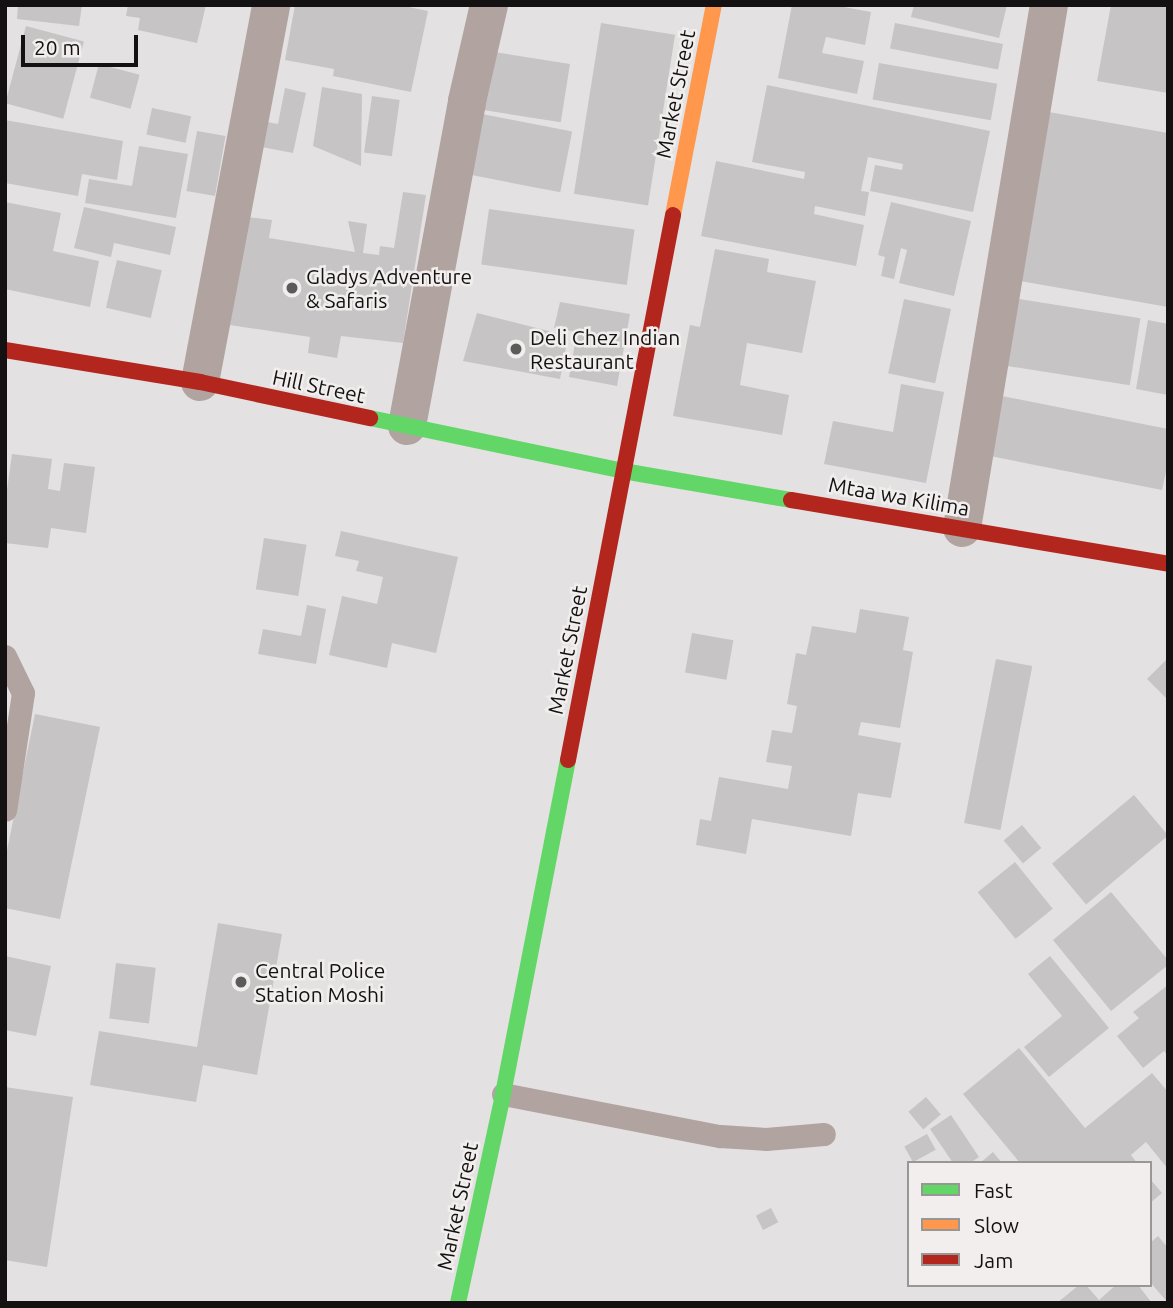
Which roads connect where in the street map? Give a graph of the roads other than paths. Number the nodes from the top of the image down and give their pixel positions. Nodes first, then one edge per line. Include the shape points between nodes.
1 (271, 5) edge
2 (489, 5) edge
3 (714, 5) edge
4 (1049, 5) edge
5 (5, 350) edge
6 (200, 382) junction
7 (407, 426) junction
8 (623, 471) junction
9 (962, 528) junction
10 (1168, 564) edge
11 (5, 656) edge
12 (5, 810) edge
13 (503, 1094) junction
14 (824, 1133) dead end
15 (458, 1303) edge

1 - 6 street
2 - 7 street
3 - 8 street, Market Street
4 - 9 street
5 - 6 street, Hill Street
6 - 7 street, Hill Street
7 - 8 street, Hill Street
8 - 9 street, Mtaa wa Kilima
8 - 13 street, Market Street
9 - 10 street, Mtaa wa Kilima
11 - 12 lane via 23,693
13 - 14 lane via 720,1136 766,1139
13 - 15 street, Market Street

